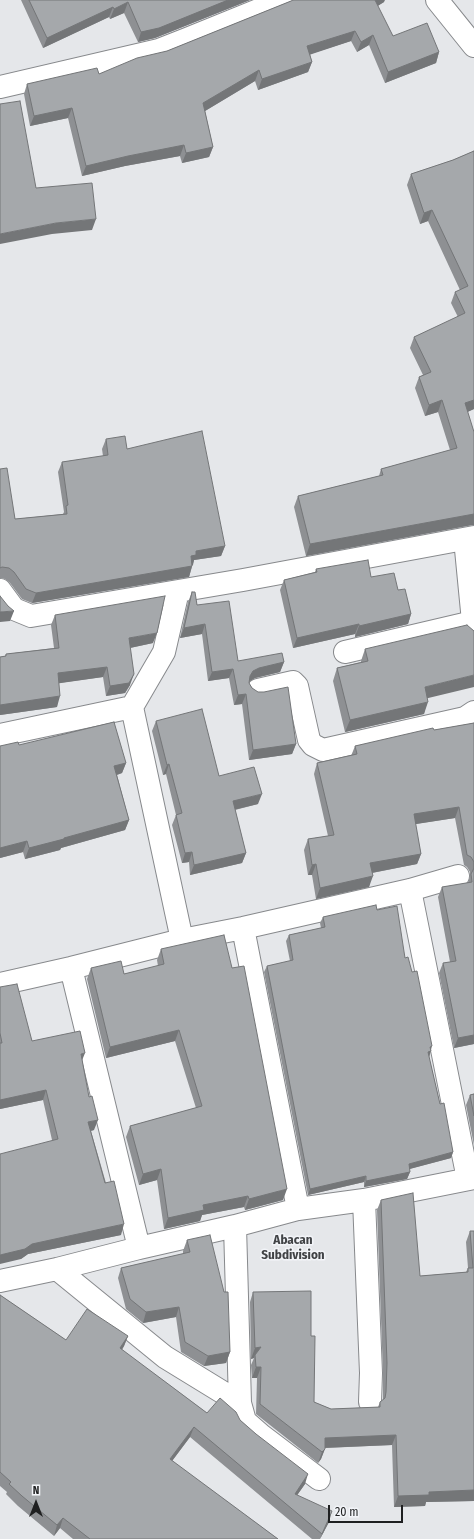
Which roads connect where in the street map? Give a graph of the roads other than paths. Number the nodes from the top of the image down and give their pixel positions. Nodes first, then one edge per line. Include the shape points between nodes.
1 (283, 0) edge
2 (437, 0) edge
3 (474, 46) edge
4 (0, 87) edge
5 (470, 538) edge
6 (0, 590) edge
7 (178, 590) junction
8 (474, 627) edge
9 (345, 652) dead end
10 (258, 690) edge
11 (132, 706) junction
12 (474, 712) edge
13 (0, 735) edge
14 (458, 876) dead end
15 (410, 890) junction
16 (243, 928) junction
17 (182, 940) junction
18 (71, 968) junction
19 (0, 984) edge
20 (471, 1178) edge
21 (364, 1200) junction
22 (298, 1209) junction
23 (235, 1226) junction
24 (138, 1248) junction
25 (57, 1269) junction
26 (0, 1281) edge
27 (370, 1402) dead end
28 (240, 1403) junction
29 (318, 1479) dead end

1 - 4 street via 159,50
2 - 3 street
5 - 7 street
5 - 8 street
6 - 7 street via 14,609 31,616
7 - 11 street via 164,652
8 - 9 street
10 - 12 street via 293,682 297,686 309,740 322,750 465,718
11 - 13 street
11 - 17 street
14 - 15 street
15 - 16 street
15 - 20 street
16 - 17 street
16 - 22 street
17 - 18 street
18 - 19 street
18 - 24 street
20 - 21 street
21 - 22 street
21 - 27 street
22 - 23 street
23 - 24 street
23 - 28 street
24 - 25 street
25 - 26 street
25 - 28 street via 165,1357
28 - 29 street via 245,1421

